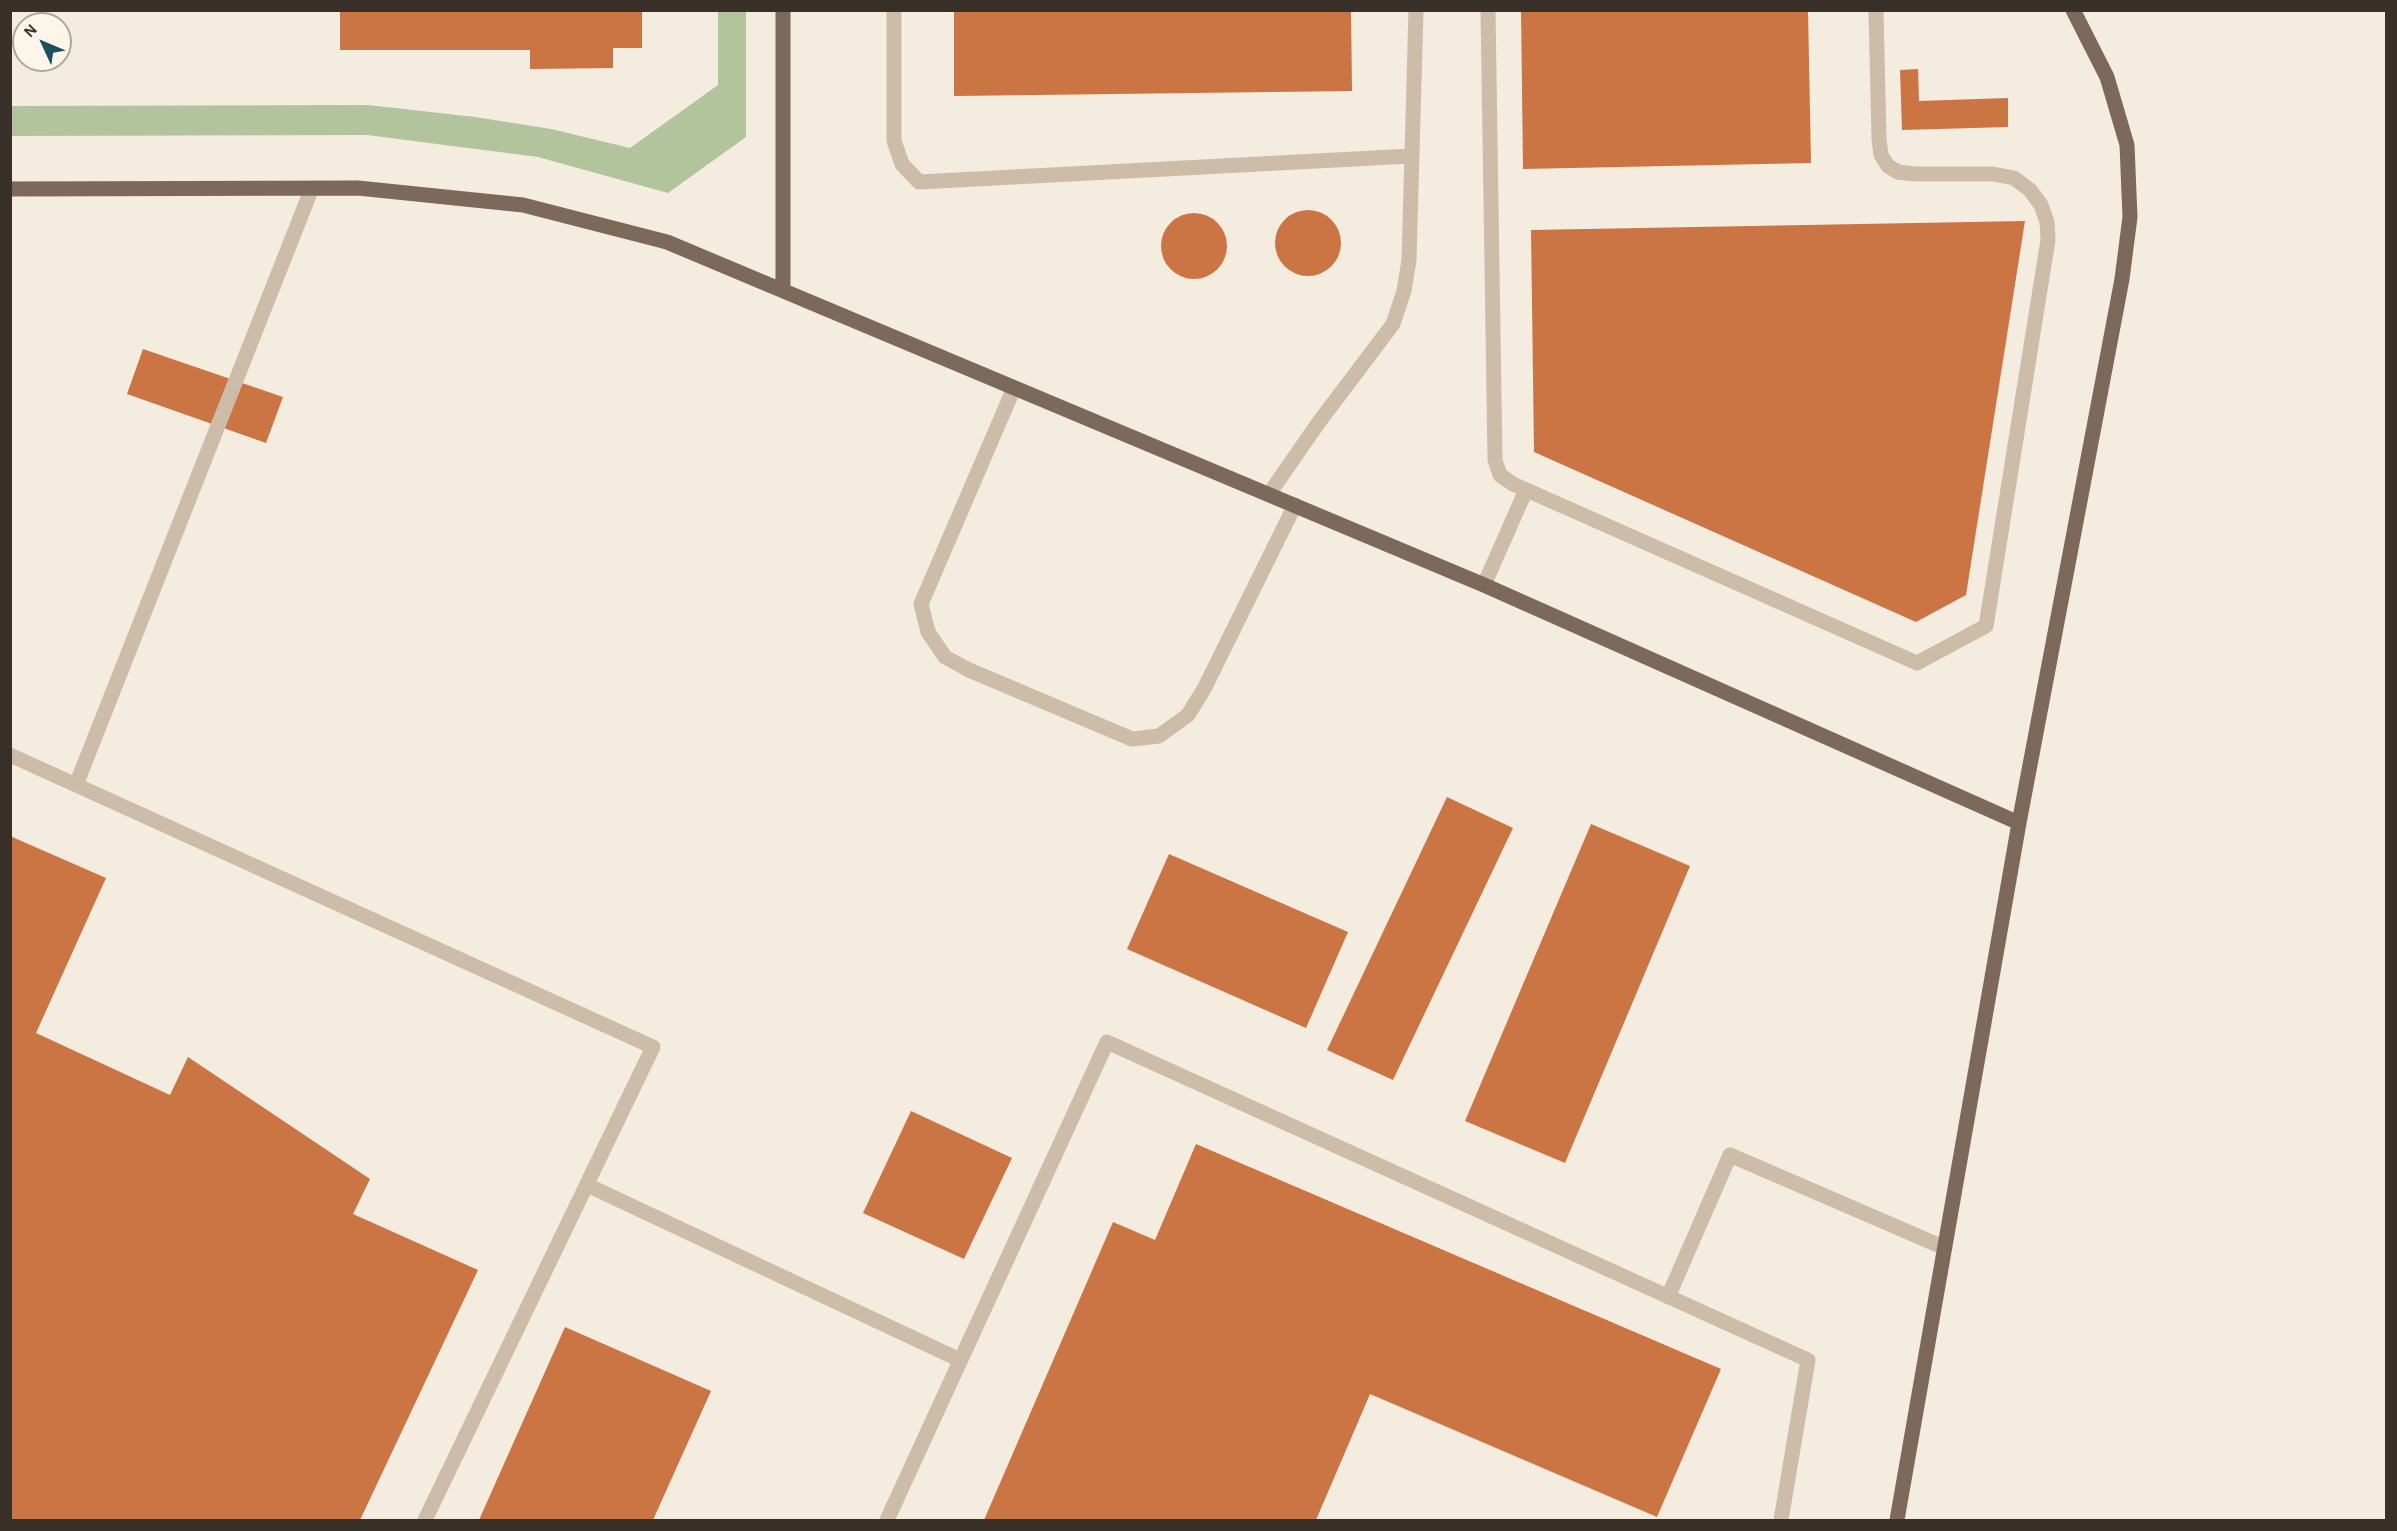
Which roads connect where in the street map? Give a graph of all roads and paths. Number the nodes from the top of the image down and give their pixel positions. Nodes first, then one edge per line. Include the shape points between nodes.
1 (783, 10) edge
2 (894, 10) edge
3 (1416, 10) edge
4 (1488, 10) edge
5 (1876, 10) edge
6 (2073, 10) edge
7 (1412, 156) junction
8 (312, 188) junction
9 (10, 189) edge
10 (783, 290) junction
11 (1014, 388) junction
12 (1526, 490) junction
13 (1269, 494) junction
14 (1295, 506) junction
15 (1484, 585) junction
16 (10, 756) edge
17 (76, 785) junction
18 (2019, 823) junction
19 (587, 1185) junction
20 (1945, 1248) junction
21 (1668, 1297) junction
22 (960, 1360) junction
23 (425, 1521) edge
24 (887, 1521) edge
25 (1781, 1521) edge
26 (1897, 1521) edge

1 - 10 main road
2 - 7 lane via 894,141 902,164 919,182
3 - 7 lane
4 - 12 lane via 1495,460 1500,475
5 - 12 lane via 1879,139 1881,155 1888,166 1915,174 1993,174 2014,178 2030,190 2047,222 2048,240 1986,626 1917,663
6 - 18 main road via 2107,77 2127,146 2130,217 2120,291
7 - 13 lane via 1408,260 1404,291 1393,324
8 - 9 main road
8 - 10 main road via 358,188 523,205 667,242
8 - 17 lane
10 - 11 main road
11 - 13 main road
11 - 14 lane via 921,604 928,632 945,657 969,670 1132,739 1159,736 1188,715
12 - 15 lane
13 - 14 main road
14 - 15 main road
15 - 18 main road
16 - 17 lane
17 - 19 lane via 653,1047
18 - 20 main road
19 - 22 lane
19 - 23 lane
20 - 21 lane via 1730,1155
20 - 26 main road
21 - 22 lane via 1107,1042
21 - 25 lane via 1808,1360
22 - 24 lane

